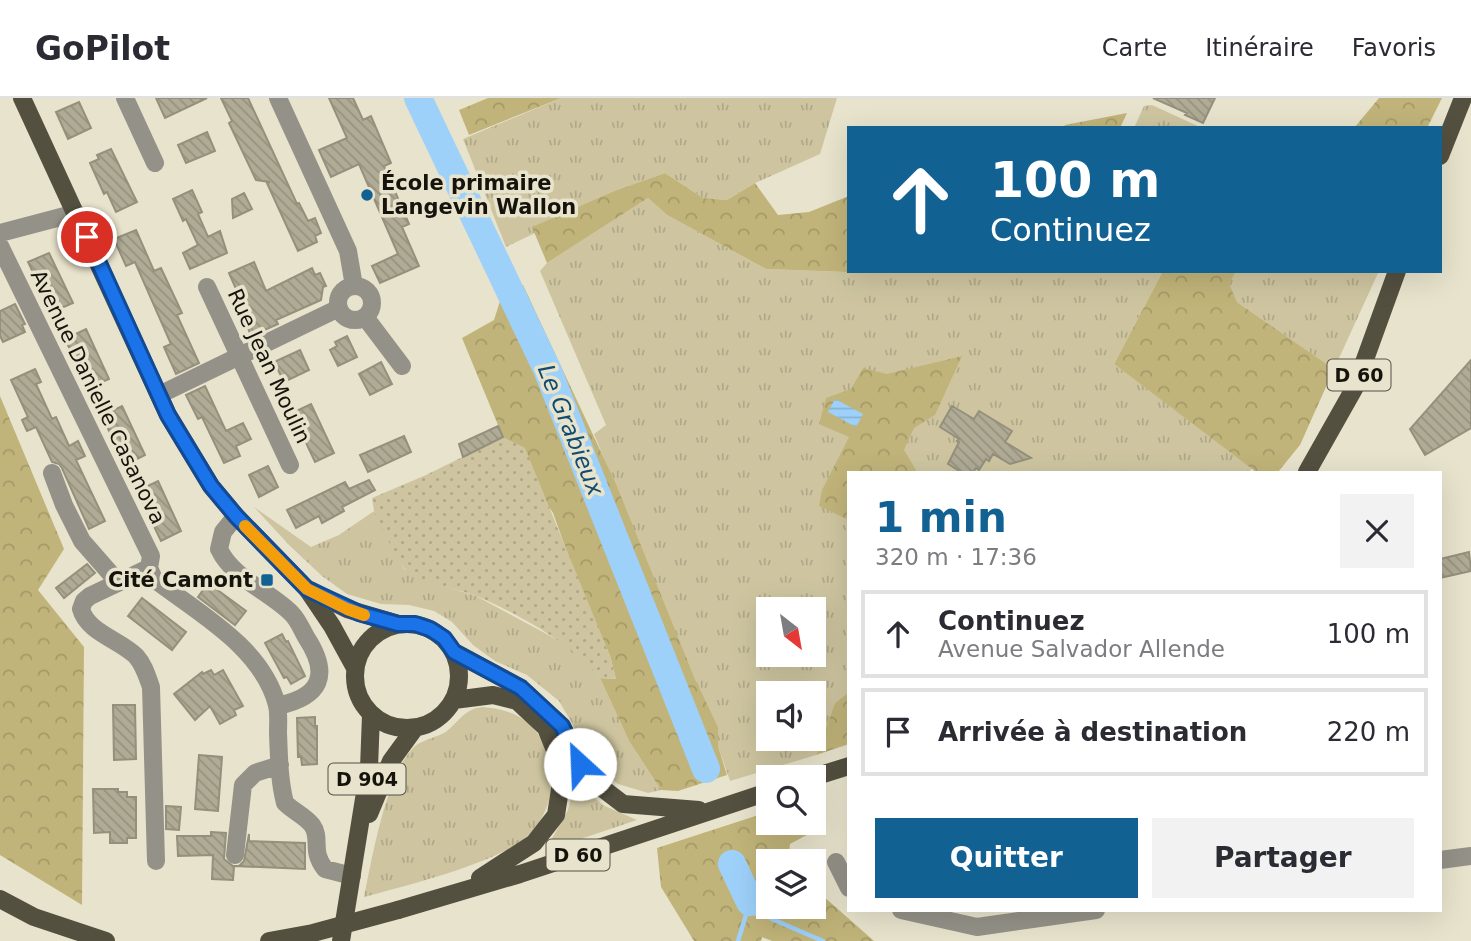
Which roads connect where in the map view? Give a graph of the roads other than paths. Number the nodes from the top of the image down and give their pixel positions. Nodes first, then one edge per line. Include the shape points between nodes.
1 (125, 98) edge
2 (278, 98) edge
3 (1463, 98) edge
4 (24, 99) edge
5 (1442, 151) edge
6 (155, 163) dead end
7 (76, 213) junction
8 (0, 233) edge
9 (0, 246) edge
10 (1396, 273) edge
11 (207, 286) dead end
12 (354, 286) junction
13 (373, 306) junction
14 (339, 308) junction
15 (241, 356) junction
16 (402, 366) dead end
17 (159, 396) junction
18 (290, 465) dead end
19 (1308, 471) edge
20 (52, 473) dead end
21 (236, 516) junction
22 (149, 568) junction
23 (117, 582) junction
24 (307, 589) junction
25 (398, 624) junction
26 (454, 652) junction
27 (355, 668) junction
28 (454, 700) junction
29 (277, 706) junction
30 (371, 715) junction
31 (415, 728) junction
32 (280, 765) junction
33 (847, 767) edge
34 (826, 773) edge
35 (756, 796) edge
36 (710, 810) junction
37 (358, 843) junction
38 (235, 855) dead end
39 (1471, 856) edge
40 (1442, 860) edge
41 (156, 861) dead end
42 (836, 862) dead end
43 (352, 876) junction
44 (847, 884) edge
45 (445, 897) junction
46 (0, 899) edge
47 (0, 911) edge
48 (910, 912) edge
49 (1082, 912) edge
50 (34, 917) junction
51 (106, 941) edge
52 (269, 941) edge
53 (341, 941) edge

1 - 6 street
2 - 12 street via 348,251
3 - 5 main road
4 - 7 main road
7 - 8 street
7 - 17 main road
9 - 22 street, Avenue Danielle Casanova via 150,556
10 - 19 main road, D 60 via 1355,387
11 - 15 street, Rue Jean Moulin
12 - 13 street via 367,290
12 - 14 street via 341,293
13 - 14 street via 359,319 347,318
13 - 16 street
14 - 15 street
15 - 17 street
15 - 18 street, Rue Jean Moulin
17 - 21 main road via 211,486
20 - 23 street via 82,541
21 - 24 main road
21 - 29 street via 223,532 219,549 224,559 292,614 316,652 321,669 308,695
22 - 23 street
22 - 29 street, Avenue Danielle Casanova via 154,579 244,649
23 - 41 street via 83,601 81,608 87,622 133,654 151,687
24 - 25 main road via 347,609
24 - 27 main road
25 - 26 main road via 430,629
25 - 27 main road via 370,639
26 - 28 main road via 460,668
26 - 36 main road via 521,688 562,726 580,764 601,788 623,804
27 - 30 main road via 358,693
28 - 31 main road via 431,723
28 - 45 main road via 493,695 517,701 546,728 563,770 556,815 534,843
29 - 32 street, Avenue Danielle Casanova
30 - 31 main road via 399,728
30 - 37 main road, D 904
31 - 37 main road, D 904 via 391,761
32 - 38 street via 243,785
32 - 43 street, Avenue Danielle Casanova via 285,803 289,812 313,826 315,853 325,869
33 - 34 main road
35 - 36 main road, D 60
36 - 45 main road, D 60
37 - 43 main road, D 904
39 - 40 street
42 - 44 street
43 - 53 main road, D 904
45 - 52 main road, D 60, bridge
46 - 50 main road
47 - 50 main road
48 - 49 street via 977,927
50 - 51 main road

